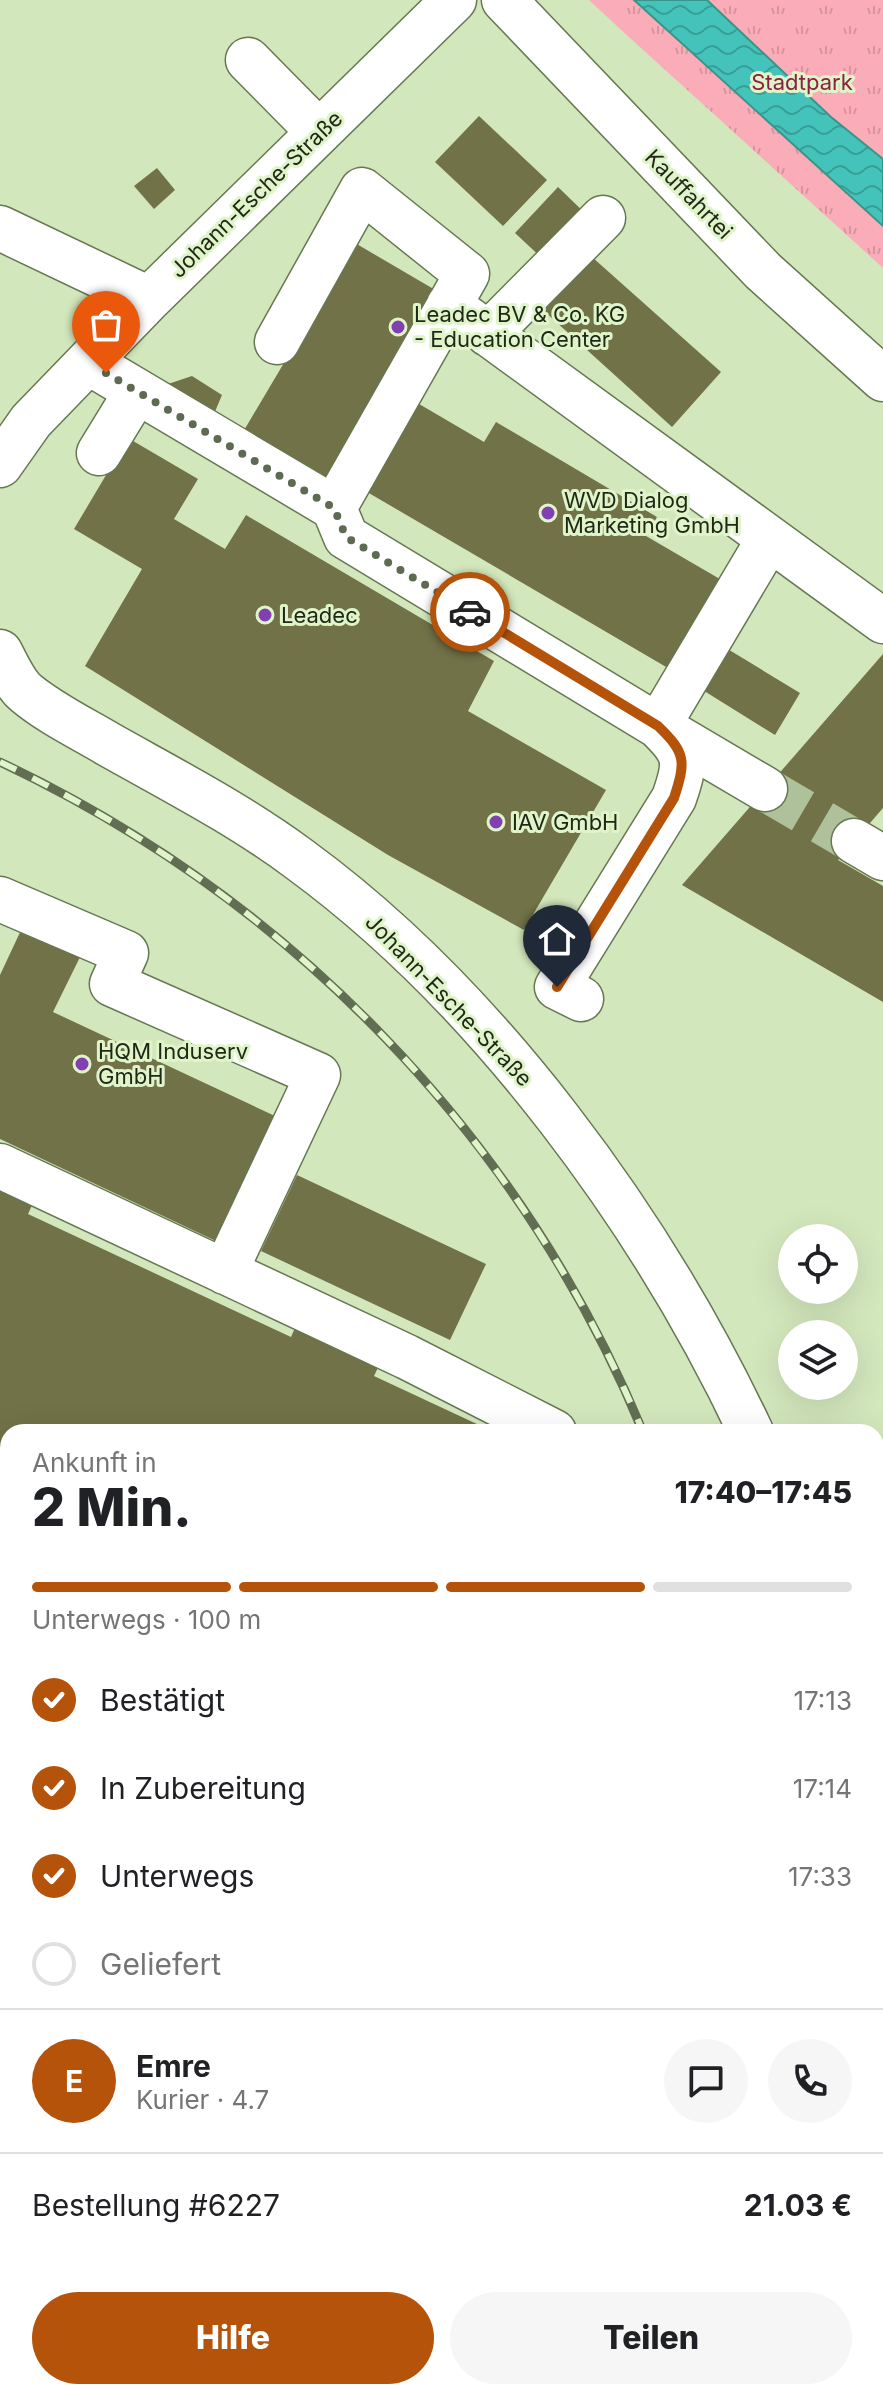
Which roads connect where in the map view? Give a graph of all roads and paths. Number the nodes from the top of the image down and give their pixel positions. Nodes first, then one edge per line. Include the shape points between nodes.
1 (454, 0) edge
2 (504, 0) edge
3 (248, 60) dead end
4 (319, 132) junction
5 (603, 218) dead end
6 (0, 228) edge
7 (149, 299) junction
8 (449, 305) junction
9 (488, 334) junction
10 (277, 342) dead end
11 (88, 362) junction
12 (883, 379) edge
13 (137, 391) junction
14 (99, 453) dead end
15 (0, 465) edge
16 (334, 508) junction
17 (769, 539) junction
18 (866, 609) edge
19 (0, 652) edge
20 (12, 701) edge
21 (658, 726) junction
22 (765, 789) tunnel mouth
23 (0, 899) edge
24 (581, 999) dead end
25 (0, 1166) edge
26 (225, 1272) junction
27 (538, 1424) edge
28 (747, 1424) edge

1 - 4 street, Johann-Esche-Straße
2 - 12 street, Kauffahrtei via 763,271
3 - 4 street
4 - 7 street, Johann-Esche-Straße
5 - 9 street
6 - 7 street
7 - 11 street, Johann-Esche-Straße
8 - 9 street
8 - 10 street via 467,274 362,190
8 - 16 street
9 - 17 street
11 - 13 street
11 - 15 street, Johann-Esche-Straße via 31,421
13 - 14 street
13 - 16 street
16 - 21 street via 346,537
17 - 18 street
17 - 21 street
19 - 20 street, Johann-Esche-Straße
20 - 28 street, Johann-Esche-Straße via 286,850 389,932 479,1025 572,1136 662,1268
21 - 22 street
21 - 24 street via 678,745 683,771 674,798 557,987
23 - 26 street via 126,953 112,984 318,1075
25 - 26 street
26 - 27 street

